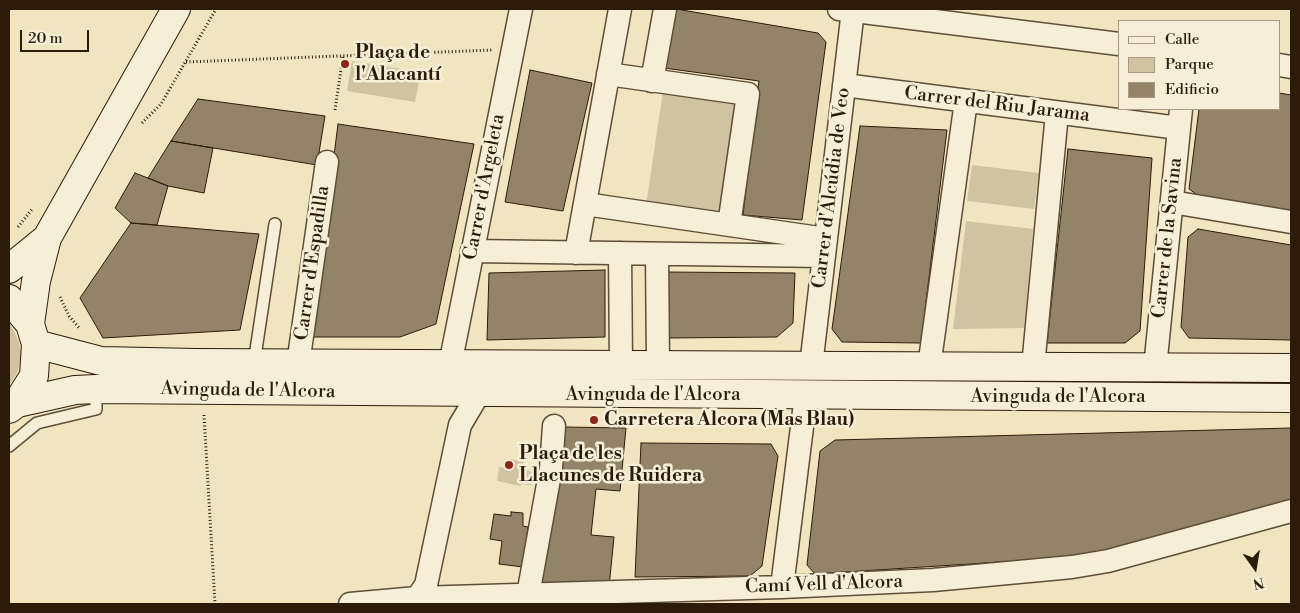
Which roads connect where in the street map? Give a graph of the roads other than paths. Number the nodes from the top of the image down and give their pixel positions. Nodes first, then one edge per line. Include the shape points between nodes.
1 (176, 9) edge
2 (521, 9) edge
3 (620, 9) edge
4 (665, 9) edge
5 (846, 10) edge
6 (1118, 44) edge
7 (608, 74) junction
8 (652, 81) junction
9 (844, 86) junction
10 (966, 101) junction
11 (1057, 112) junction
12 (1180, 118) edge
13 (328, 162) dead end
14 (1172, 202) junction
15 (585, 204) junction
16 (1291, 222) edge
17 (276, 224) dead end
18 (728, 224) junction
19 (47, 238) junction
20 (825, 247) junction
21 (472, 251) junction
22 (576, 253) junction
23 (620, 253) junction
24 (657, 254) junction
25 (9, 269) edge
26 (9, 299) edge
27 (33, 334) junction
28 (254, 363) junction
29 (298, 364) junction
30 (450, 365) junction
31 (621, 365) junction
32 (658, 365) junction
33 (811, 366) junction
34 (930, 367) junction
35 (1033, 367) junction
36 (1155, 368) junction
37 (1291, 368) edge
38 (96, 389) junction
39 (445, 393) junction
40 (479, 393) junction
41 (806, 395) junction
42 (1291, 398) edge
43 (13, 406) edge
44 (460, 425) junction
45 (554, 426) dead end
46 (9, 446) edge
47 (1291, 511) edge
48 (782, 587) junction
49 (517, 598) edge
50 (415, 601) edge
51 (350, 604) edge

1 - 19 main road
2 - 21 street, Carrer d'Argeleta
3 - 7 street
4 - 8 street
5 - 6 street
5 - 9 street, Carrer d'Alcúdia de Veo
7 - 8 street
7 - 15 street
8 - 18 street via 748,94
9 - 10 street, Carrer del Riu Jarama
9 - 20 street, Carrer d'Alcúdia de Veo
10 - 11 street, Carrer del Riu Jarama
10 - 34 street
11 - 12 street, Carrer del Riu Jarama
11 - 35 street
12 - 14 street, Carrer de la Savina
13 - 29 street, Carrer d'Espadilla
14 - 16 street
14 - 36 street, Carrer de la Savina
15 - 18 street
15 - 22 street
17 - 28 lane
18 - 20 street
19 - 25 main road
19 - 27 main road
20 - 24 street
20 - 33 street, Carrer d'Alcúdia de Veo
21 - 22 street
21 - 30 street, Carrer d'Argeleta
22 - 23 street
23 - 24 street
23 - 31 street
24 - 32 street
26 - 27 main road
27 - 28 main road, Avinguda de l'Alcora via 101,361
27 - 43 main road via 34,376
28 - 29 main road, Avinguda de l'Alcora
29 - 30 main road, Avinguda de l'Alcora
30 - 31 main road, Avinguda de l'Alcora
31 - 32 main road, Avinguda de l'Alcora
32 - 33 main road, Avinguda de l'Alcora
33 - 34 main road, Avinguda de l'Alcora
34 - 35 main road, Avinguda de l'Alcora
35 - 36 main road, Avinguda de l'Alcora
36 - 37 main road, Avinguda de l'Alcora
38 - 39 main road, Avinguda de l'Alcora
38 - 43 main road, Avinguda de l'Alcora via 74,390
38 - 46 lane via 96,409 37,423
39 - 40 main road, Avinguda de l'Alcora
39 - 44 street
40 - 41 main road, Avinguda de l'Alcora
40 - 44 street
41 - 42 main road, Avinguda de l'Alcora
41 - 48 street
44 - 50 street via 426,585
45 - 49 street via 552,468
47 - 48 street, Camí Vell d'Alcora via 1108,561 1072,567 933,580
48 - 49 street, Camí Vell d'Alcora
49 - 50 street, Camí Vell d'Alcora
50 - 51 street, Camí Vell d'Alcora

